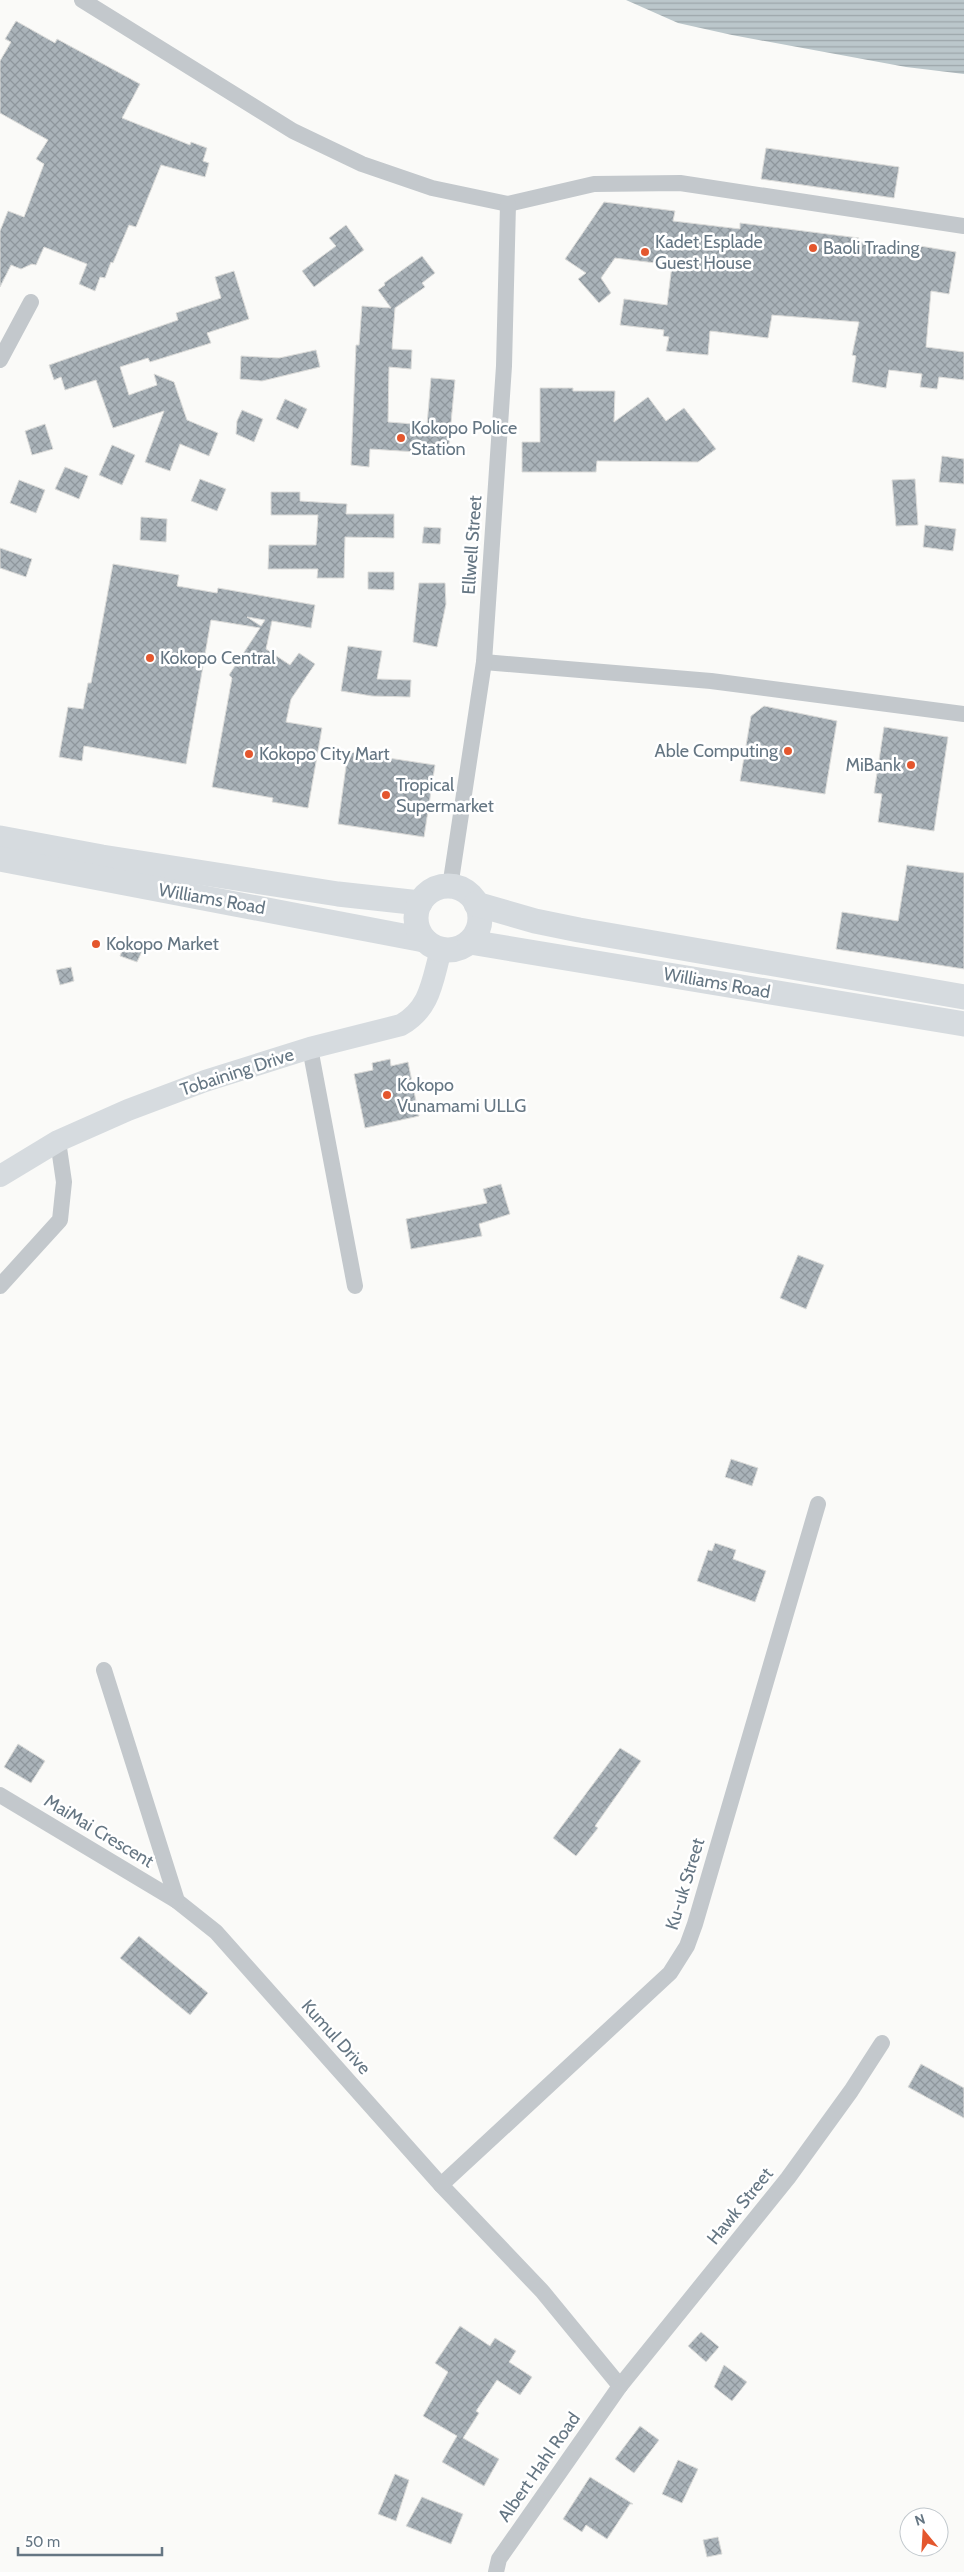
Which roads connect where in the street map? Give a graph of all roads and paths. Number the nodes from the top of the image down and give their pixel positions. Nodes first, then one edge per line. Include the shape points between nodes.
1 (82, 0) edge
2 (508, 204) junction
3 (964, 226) edge
4 (31, 302) dead end
5 (0, 360) edge
6 (484, 662) junction
7 (964, 714) edge
8 (0, 838) edge
9 (0, 859) edge
10 (450, 887) junction
11 (420, 903) junction
12 (476, 904) junction
13 (470, 942) junction
14 (433, 945) junction
15 (964, 997) edge
16 (964, 1024) edge
17 (310, 1048) junction
18 (58, 1141) junction
19 (0, 1176) edge
20 (0, 1286) edge
21 (355, 1286) dead end
22 (818, 1504) dead end
23 (104, 1670) dead end
24 (0, 1795) edge
25 (177, 1900) junction
26 (882, 2043) dead end
27 (441, 2185) junction
28 (620, 2386) junction
29 (496, 2572) edge

1 - 2 street via 293,131 353,160 432,188
2 - 3 street via 594,184 680,183
2 - 6 street, Ellwell Street via 504,366
4 - 5 street
6 - 7 street via 711,681
6 - 10 street, Ellwell Street
8 - 11 main road, Williams Road via 111,859 338,894
9 - 14 main road, Williams Road
10 - 11 main road via 432,891
10 - 12 main road, Williams Road via 461,889
11 - 14 main road via 416,922
12 - 13 main road via 480,917
12 - 15 main road, Williams Road via 579,930
13 - 14 main road, Williams Road via 461,947
13 - 16 main road, Williams Road
14 - 17 street, Tobaining Drive via 427,1000 413,1018 387,1029
17 - 18 street, Tobaining Drive via 204,1081
17 - 21 street
18 - 19 street, Tobaining Drive
18 - 20 street via 64,1182 60,1220
22 - 27 street, Ku-uk Street via 686,1946 670,1972
23 - 25 street
24 - 25 street, MaiMai Crescent
25 - 27 street, Kumul Drive via 216,1932
26 - 28 street, Hawk Street via 788,2178
27 - 28 street, Kumul Drive via 542,2291
28 - 29 street, Albert Hahl Road via 499,2559

